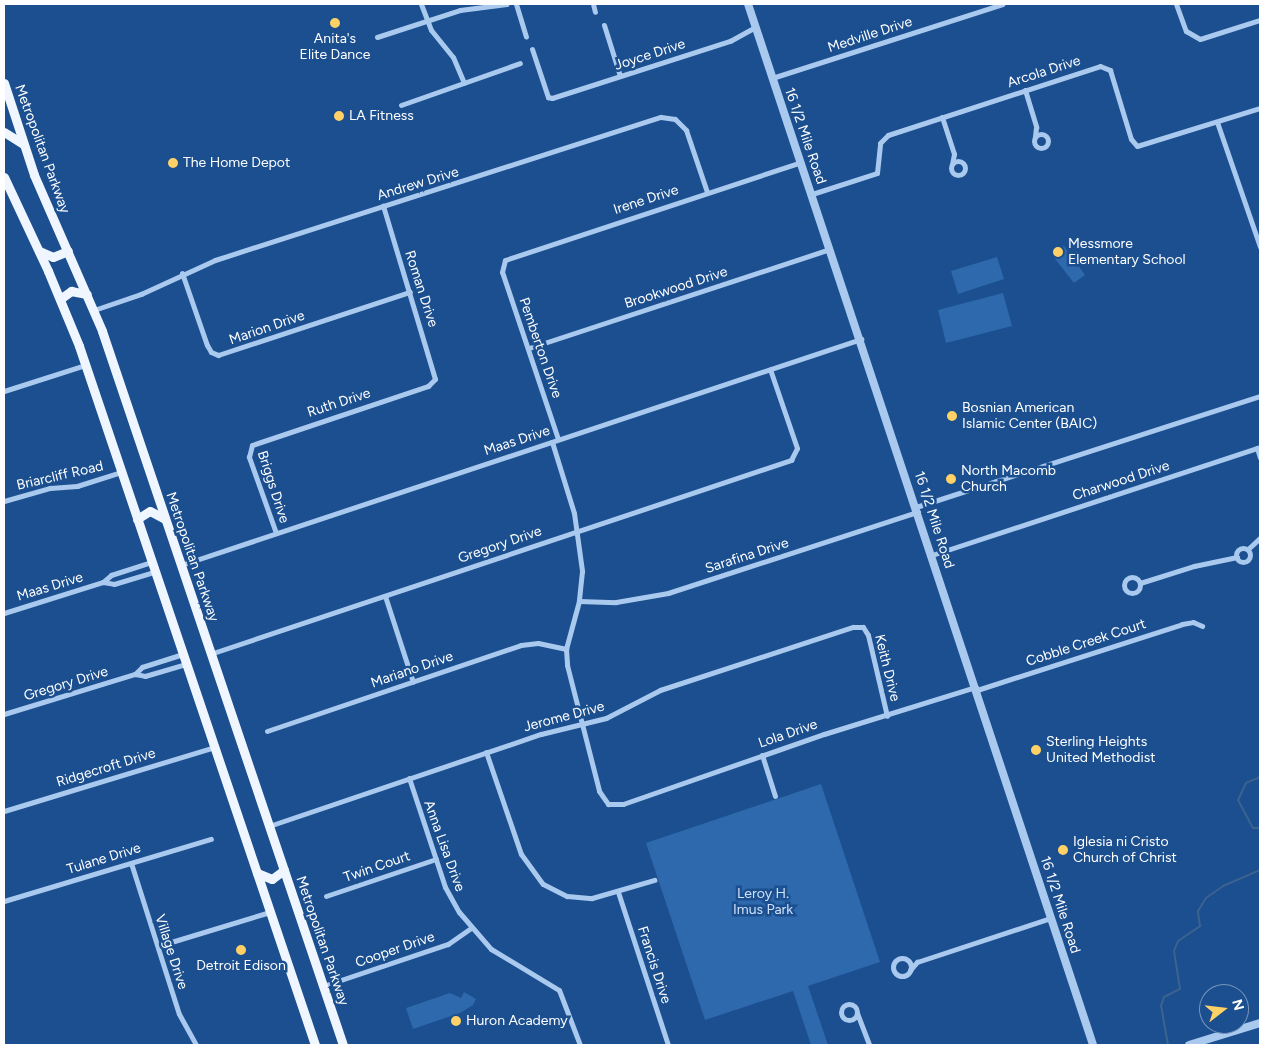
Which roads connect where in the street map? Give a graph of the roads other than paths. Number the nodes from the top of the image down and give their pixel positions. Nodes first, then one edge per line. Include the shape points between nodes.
1 (421, 4) edge
2 (507, 4) edge
3 (516, 4) edge
4 (593, 4) edge
5 (748, 4) edge
6 (1002, 4) edge
7 (1176, 4) edge
8 (596, 12) dead end
9 (1260, 20) edge
10 (427, 21) junction
11 (604, 25) dead end
12 (756, 27) junction
13 (526, 36) dead end
14 (377, 37) dead end
15 (532, 49) dead end
16 (520, 63) dead end
17 (620, 76) junction
18 (772, 78) junction
19 (4, 83) edge
20 (464, 83) junction
21 (1025, 90) junction
22 (401, 105) dead end
23 (1260, 108) edge
24 (942, 118) junction
25 (1217, 122) junction
26 (1036, 127) junction
27 (4, 132) edge
28 (1043, 134) junction
29 (1035, 137) junction
30 (23, 144) junction
31 (954, 154) junction
32 (960, 161) junction
33 (801, 162) junction
34 (952, 164) junction
35 (4, 177) edge
36 (707, 192) junction
37 (812, 194) junction
38 (383, 206) junction
39 (1260, 247) edge
40 (830, 249) junction
41 (38, 251) junction
42 (68, 251) junction
43 (502, 264) joint
44 (182, 273) junction
45 (410, 292) junction
46 (87, 294) junction
47 (60, 299) junction
48 (94, 310) junction
49 (861, 339) junction
50 (529, 348) junction
51 (85, 365) junction
52 (770, 369) junction
53 (435, 379) joint
54 (4, 391) edge
55 (1260, 396) edge
56 (558, 439) junction
57 (552, 442) junction
58 (1259, 447) edge
59 (249, 448) joint
60 (1260, 458) edge
61 (121, 472) junction
62 (4, 501) edge
63 (917, 510) junction
64 (137, 519) junction
65 (165, 519) junction
66 (578, 531) junction
67 (276, 533) junction
68 (1260, 538) edge
69 (1248, 550) junction
70 (932, 555) junction
71 (1237, 557) junction
72 (151, 562) junction
73 (180, 565) junction
74 (154, 572) junction
75 (103, 582) junction
76 (1140, 583) dead end
77 (385, 596) junction
78 (579, 602) junction
79 (4, 613) edge
80 (1202, 626) dead end
81 (863, 627) joint
82 (566, 649) junction
83 (183, 654) junction
84 (210, 654) junction
85 (186, 664) junction
86 (135, 674) junction
87 (413, 682) junction
88 (977, 688) junction
89 (4, 714) edge
90 (887, 716) junction
91 (582, 723) junction
92 (267, 731) dead end
93 (214, 746) junction
94 (486, 752) junction
95 (762, 755) junction
96 (409, 778) junction
97 (775, 796) dead end
98 (4, 810) edge
99 (269, 826) junction
100 (211, 838) dead end
101 (436, 859) junction
102 (131, 863) junction
103 (284, 870) junction
104 (256, 872) junction
105 (654, 880) dead end
106 (618, 892) junction
107 (326, 896) dead end
108 (4, 901) edge
109 (270, 912) junction
110 (1051, 918) junction
111 (471, 928) junction
112 (158, 946) junction
113 (907, 960) junction
114 (917, 962) junction
115 (910, 970) junction
116 (323, 986) junction
117 (857, 1012) junction
118 (850, 1020) junction
119 (861, 1023) junction
120 (1260, 1023) edge
121 (312, 1044) edge
122 (196, 1045) edge
123 (343, 1045) edge
124 (580, 1045) edge
125 (668, 1045) edge
126 (869, 1045) edge
127 (1093, 1045) edge
128 (1189, 1045) edge

1 - 10 street
2 - 10 street via 460,10
3 - 13 street
4 - 8 street
5 - 12 street, 16 1/2 Mile Road
6 - 18 street, Medville Drive
7 - 9 street via 1191,35 1208,37
10 - 14 street
10 - 20 street via 453,57
11 - 17 street
12 - 17 street, Joyce Drive via 730,41
12 - 18 street, 16 1/2 Mile Road
15 - 17 street, Joyce Drive via 549,98
16 - 20 street
18 - 33 street, 16 1/2 Mile Road
19 - 30 main road, Metropolitan Parkway
20 - 22 street
21 - 24 street, Arcola Drive
21 - 25 street, Arcola Drive via 1103,66 1110,70 1136,146
21 - 26 street
23 - 25 street, Arcola Drive
24 - 31 street
24 - 37 street, Arcola Drive via 884,138 879,147 877,172
25 - 39 street
26 - 28 street
26 - 29 street
27 - 30 main road
28 - 29 street
28 - 29 street via 1048,141 1042,148 1034,144
30 - 42 main road, Metropolitan Parkway
31 - 32 street
31 - 34 street
32 - 34 street
32 - 34 street via 966,168 962,174 953,172
33 - 36 street, Irene Drive
33 - 37 street, 16 1/2 Mile Road
35 - 41 main road
36 - 38 street, Andrew Drive via 686,130 675,119 665,117
36 - 43 street, Irene Drive via 510,256
37 - 40 street, 16 1/2 Mile Road
38 - 44 street, Andrew Drive
38 - 45 street, Roman Drive
40 - 49 street, 16 1/2 Mile Road
40 - 50 street, Brookwood Drive
41 - 42 main road via 54,257
41 - 47 main road
42 - 46 main road, Metropolitan Parkway
43 - 50 street, Pemberton Drive
44 - 45 street, Marion Drive via 206,345 218,355
44 - 48 street, Andrew Drive via 147,292
45 - 53 street, Roman Drive
46 - 47 main road via 71,291
46 - 48 main road, Metropolitan Parkway
47 - 51 main road
48 - 65 main road, Metropolitan Parkway
49 - 52 street, Maas Drive
49 - 63 street, 16 1/2 Mile Road
50 - 56 street, Pemberton Drive
51 - 54 street
51 - 61 main road
52 - 56 street, Maas Drive
52 - 66 street, Gregory Drive via 795,441 795,456
53 - 59 street, Ruth Drive via 428,386 261,440
55 - 63 street, Sarafina Drive
56 - 57 street, Maas Drive
57 - 66 street
57 - 67 street, Maas Drive
58 - 60 street
58 - 70 street, Charwood Drive
59 - 67 street, Briggs Drive via 249,457
61 - 62 street, Briarcliff Road via 77,486 50,488
61 - 64 main road
63 - 70 street, 16 1/2 Mile Road
63 - 78 street, Sarafina Drive via 668,593 616,602
64 - 65 main road via 150,512
64 - 72 main road
65 - 73 main road, Metropolitan Parkway
66 - 77 street, Gregory Drive
66 - 78 street via 582,571
67 - 73 street, Maas Drive
68 - 69 street
69 - 71 street via 1239,549
69 - 71 street via 1250,556 1246,561
70 - 88 street, 16 1/2 Mile Road
71 - 76 street
72 - 74 main road
72 - 75 street, Maas Drive via 111,575
73 - 84 main road, Metropolitan Parkway
74 - 75 street, Maas Drive via 114,584
74 - 83 main road
75 - 79 street, Maas Drive
77 - 84 street, Gregory Drive
77 - 87 street
78 - 82 street
80 - 88 street, Cobble Creek Court via 1193,622 1182,624
81 - 90 street, Keith Drive via 875,660
81 - 91 street, Jerome Drive via 853,627 660,690 612,716
82 - 87 street, Mariano Drive via 538,643 522,645
82 - 91 street
83 - 85 main road
83 - 86 street, Gregory Drive via 142,667
84 - 99 main road, Metropolitan Parkway
85 - 86 street, Gregory Drive via 145,676
85 - 93 main road
86 - 89 street, Gregory Drive
87 - 92 street, Mariano Drive
88 - 90 street, Lola Drive
88 - 110 street, 16 1/2 Mile Road
90 - 95 street, Lola Drive
91 - 94 street, Jerome Drive
91 - 95 street, Lola Drive via 599,791 608,804 623,804
93 - 98 street, Ridgecroft Drive
93 - 104 main road
94 - 96 street, Jerome Drive
94 - 106 street via 521,854 535,876 553,890 574,898
95 - 97 street
96 - 99 street, Jerome Drive
96 - 101 street, Anna Lisa Drive
99 - 103 main road, Metropolitan Parkway
100 - 102 street, Tulane Drive
101 - 107 street, Twin Court
101 - 111 street, Anna Lisa Drive via 450,896
102 - 108 street, Tulane Drive
102 - 112 street, Village Drive
103 - 104 main road via 272,879
103 - 116 main road, Metropolitan Parkway
104 - 109 main road
105 - 106 street
106 - 125 street, Francis Drive
109 - 112 street
109 - 121 main road
110 - 114 street
110 - 127 street, 16 1/2 Mile Road
111 - 116 street, Cooper Drive via 448,944
111 - 124 street, Anna Lisa Drive via 500,955 559,990
112 - 122 street, Village Drive via 182,1021
113 - 114 street
113 - 115 street
113 - 115 street via 897,960 894,968 902,975
114 - 115 street
116 - 123 main road, Metropolitan Parkway
117 - 118 street
117 - 118 street via 852,1004 842,1007 841,1016
117 - 119 street
118 - 119 street
119 - 126 street
120 - 128 street

